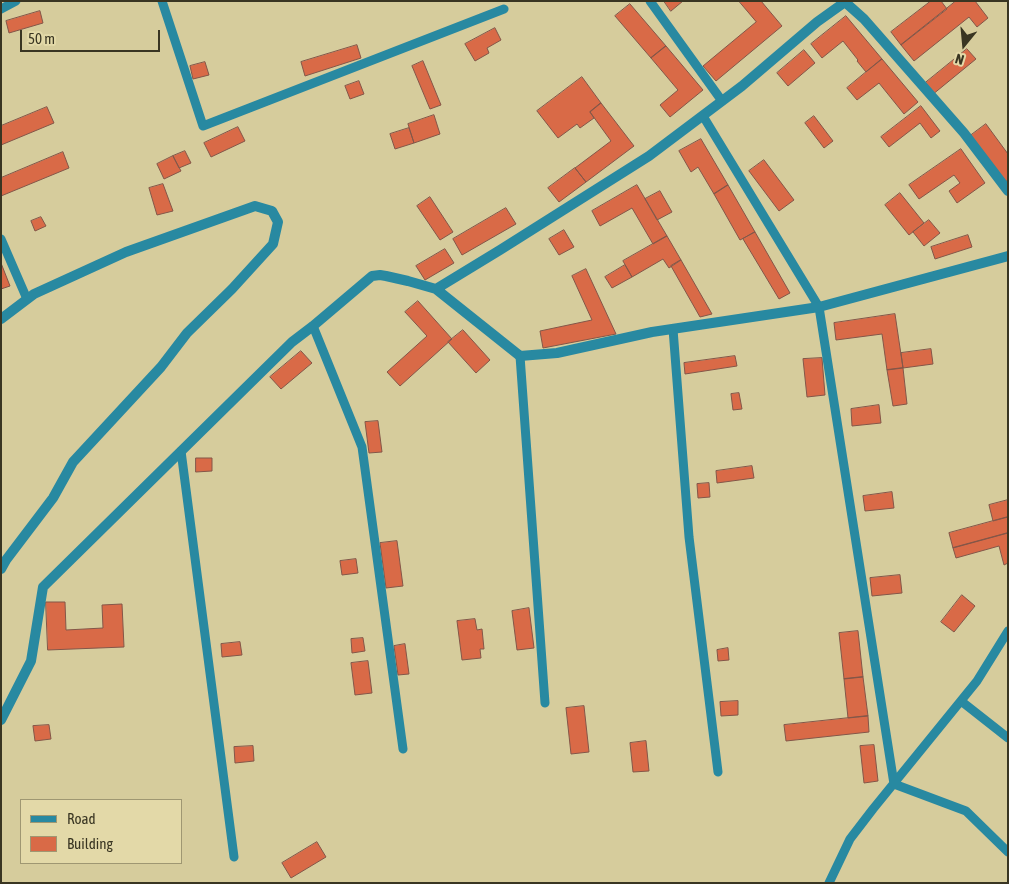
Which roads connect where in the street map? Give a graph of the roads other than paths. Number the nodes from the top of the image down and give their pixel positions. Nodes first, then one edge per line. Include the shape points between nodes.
1 (16, 1) edge
2 (162, 1) edge
3 (650, 1) edge
4 (845, 2) edge
5 (1, 9) edge
6 (504, 9) dead end
7 (722, 102) junction
8 (703, 116) junction
9 (1008, 191) edge
10 (1, 239) edge
11 (1008, 256) edge
12 (436, 289) junction
13 (28, 299) junction
14 (819, 307) junction
15 (1, 319) edge
16 (313, 326) junction
17 (673, 329) junction
18 (520, 356) junction
19 (181, 451) junction
20 (1, 569) edge
21 (1008, 630) edge
22 (961, 700) junction
23 (545, 703) dead end
24 (1, 720) edge
25 (1008, 738) edge
26 (403, 749) dead end
27 (718, 772) dead end
28 (894, 784) junction
29 (1008, 852) edge
30 (234, 857) dead end
31 (829, 883) edge

1 - 5 lane
2 - 6 lane via 203,126
3 - 7 lane
4 - 7 street
4 - 9 street via 964,133
7 - 8 street
8 - 12 street via 649,156
8 - 14 lane
10 - 13 lane
11 - 14 street
12 - 16 street via 386,276 372,276
12 - 18 street
13 - 15 street
13 - 20 street via 126,252 255,206 272,211 278,222 272,244 232,290 187,333 161,367 73,462 53,498
14 - 17 street
14 - 28 lane
16 - 19 street via 292,342
16 - 26 lane via 362,447
17 - 18 street via 557,353
17 - 27 lane via 689,537
18 - 23 lane
19 - 24 street via 42,587 31,661
19 - 30 lane
21 - 22 lane via 977,681
22 - 25 lane
22 - 28 lane
28 - 29 lane via 966,811
28 - 31 lane via 850,839

